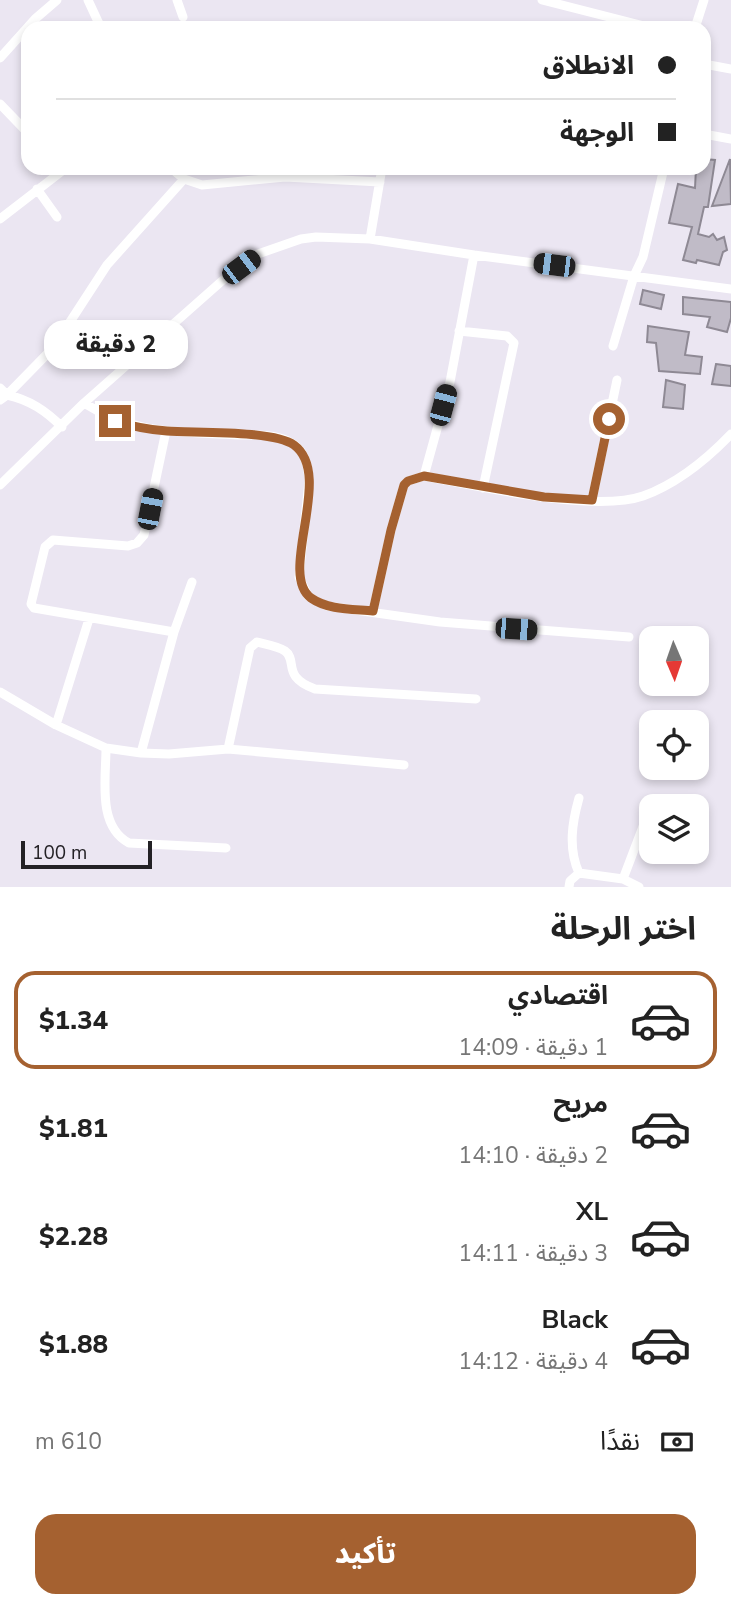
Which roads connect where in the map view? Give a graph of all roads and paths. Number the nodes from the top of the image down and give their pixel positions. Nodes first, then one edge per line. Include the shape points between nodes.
1 (57, 0) edge
2 (88, 0) edge
3 (177, 0) edge
4 (542, 0) edge
5 (704, 0) edge
6 (566, 3) edge
7 (183, 17) dead end
8 (33, 21) edge
9 (98, 21) edge
10 (628, 21) edge
11 (697, 21) edge
12 (21, 35) edge
13 (0, 58) edge
14 (711, 65) edge
15 (731, 69) edge
16 (0, 104) edge
17 (21, 126) edge
18 (711, 135) edge
19 (731, 139) edge
20 (53, 175) edge
21 (180, 175) edge
22 (381, 175) edge
23 (662, 175) edge
24 (184, 179) junction
25 (380, 182) junction
26 (37, 189) junction
27 (57, 217) dead end
28 (0, 219) edge
29 (370, 239) junction
30 (474, 256) junction
31 (634, 276) junction
32 (731, 289) edge
33 (459, 331) junction
34 (612, 346) dead end
35 (617, 380) dead end
36 (2, 394) edge
37 (84, 403) junction
38 (62, 427) junction
39 (166, 431) junction
40 (731, 434) edge
41 (424, 476) junction
42 (0, 485) edge
43 (483, 488) junction
44 (592, 500) junction
45 (192, 582) dead end
46 (373, 611) junction
47 (89, 619) junction
48 (174, 632) junction
49 (629, 637) dead end
50 (0, 692) edge
51 (476, 699) dead end
52 (57, 725) junction
53 (106, 748) junction
54 (228, 749) junction
55 (141, 753) junction
56 (404, 765) dead end
57 (579, 798) dead end
58 (639, 837) edge
59 (226, 848) dead end
60 (579, 873) junction
61 (623, 879) junction
62 (569, 887) edge
63 (639, 887) edge

1 - 8 street
2 - 9 street
3 - 7 street
4 - 6 street
5 - 11 street
6 - 10 street
12 - 13 street
14 - 15 street
16 - 17 street
18 - 19 street
20 - 26 street
21 - 24 street
22 - 25 street
23 - 31 street via 643,257
24 - 25 street via 211,185 285,177
24 - 36 street via 107,265 53,348
25 - 29 street
26 - 27 street
26 - 28 street
29 - 30 street
29 - 37 street via 308,238 258,254
30 - 31 street
30 - 33 street
31 - 32 street
31 - 34 street
33 - 41 street
33 - 43 street via 507,336 514,343
35 - 44 street
36 - 38 street via 31,402
37 - 38 street
37 - 39 street via 115,421
38 - 42 street
39 - 46 street via 267,436 286,439 297,447 308,467 299,577 303,588 327,606
39 - 47 street via 142,539 128,546 53,540 45,547 32,607
40 - 44 street via 662,487 622,501
41 - 43 street
41 - 46 street via 404,485
43 - 44 street
45 - 48 street
46 - 49 street via 440,622
47 - 48 street
47 - 52 street
48 - 55 street
50 - 52 street
51 - 54 street via 315,689 293,674 284,650 257,642 250,648
52 - 53 street
53 - 55 street
53 - 59 street via 108,813 120,838 129,843
54 - 55 street
54 - 56 street
57 - 60 street via 572,854
58 - 61 street
60 - 61 street
60 - 62 street
61 - 63 street

